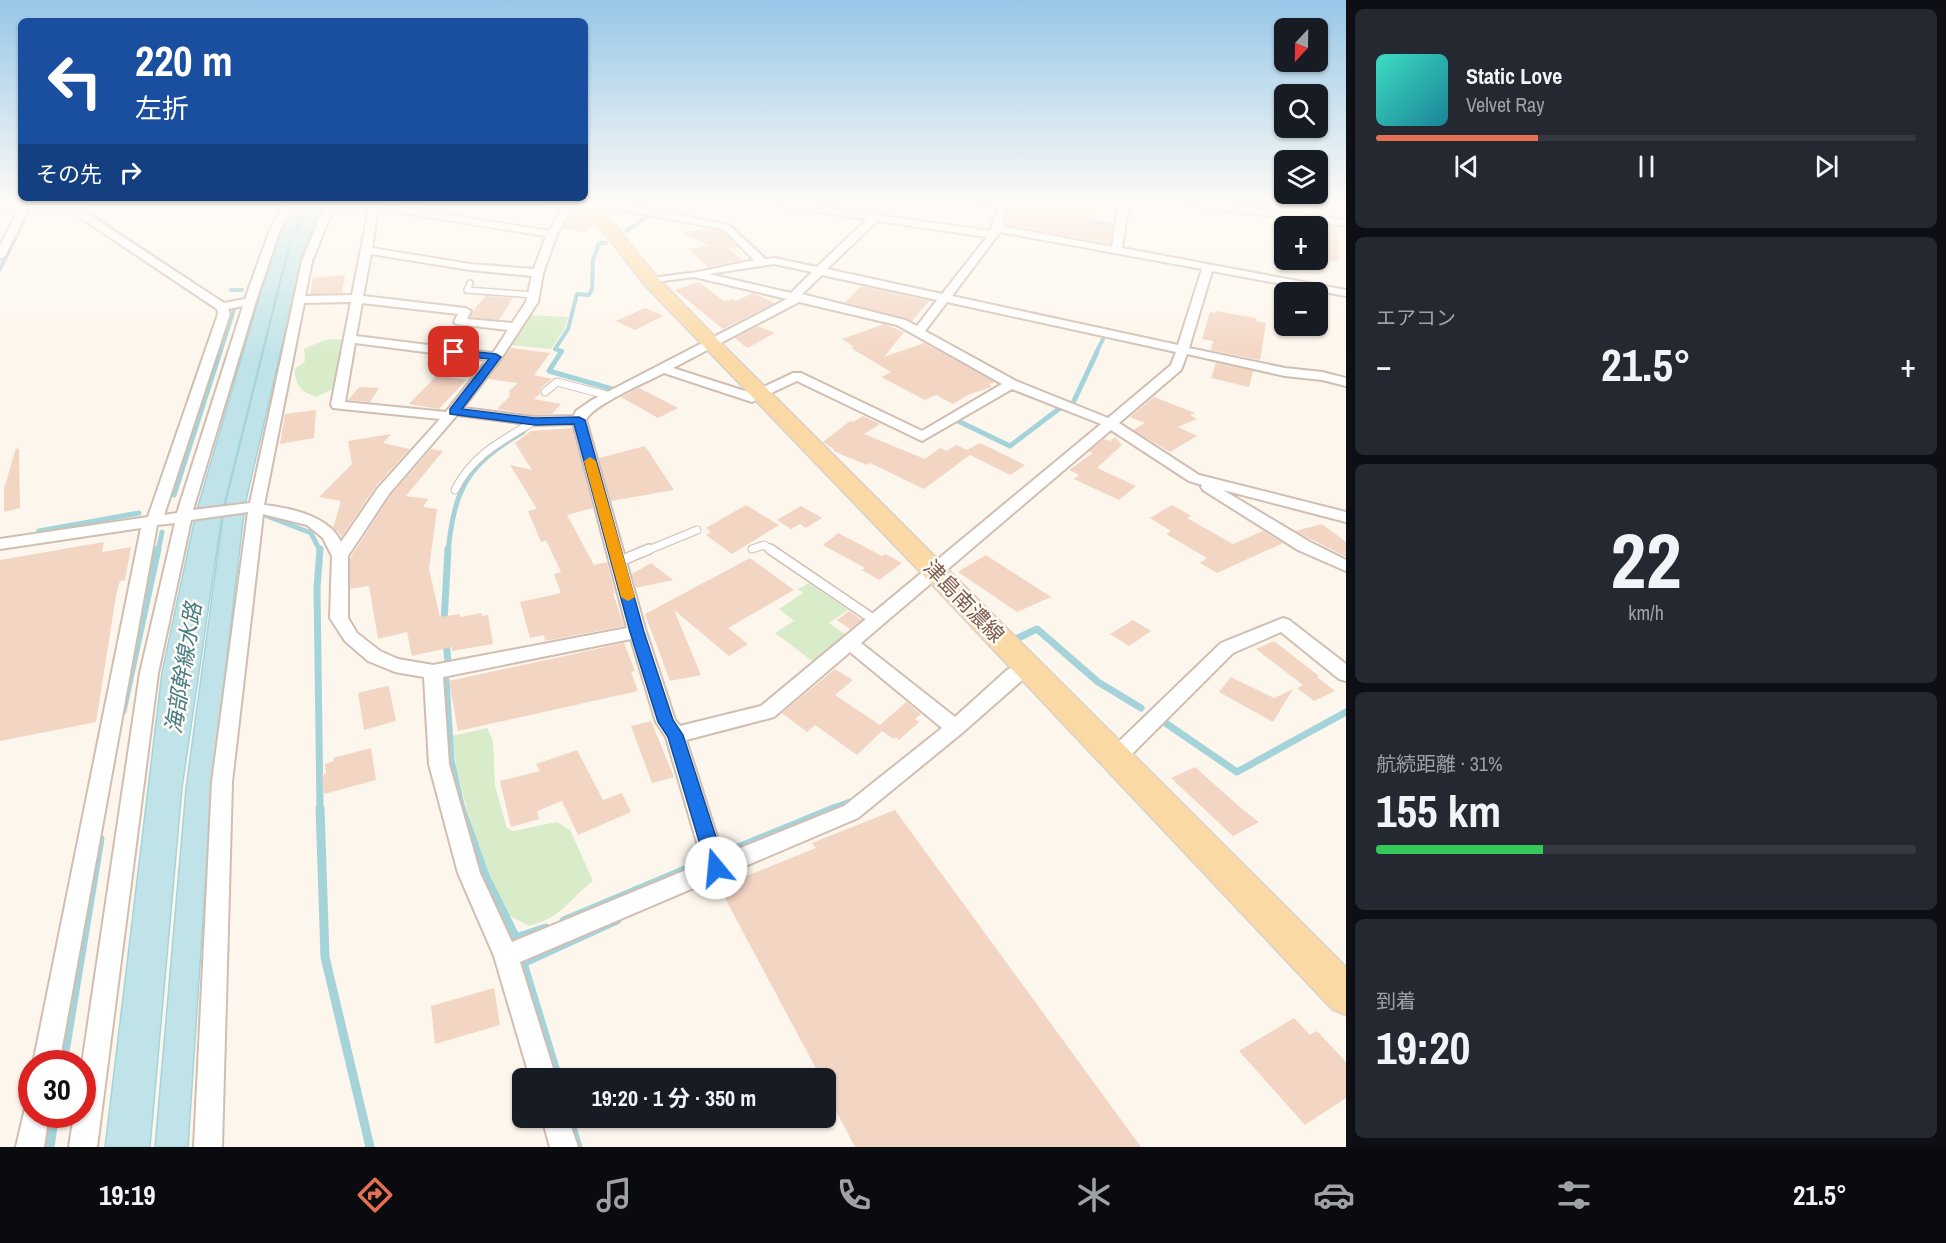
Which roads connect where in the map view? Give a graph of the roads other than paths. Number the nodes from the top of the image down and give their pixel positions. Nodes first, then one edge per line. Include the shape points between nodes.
1 (145, 256) edge
2 (266, 256) edge
3 (309, 256) edge
4 (364, 256) edge
5 (399, 256) edge
6 (544, 256) edge
7 (628, 256) edge
8 (755, 256) edge
9 (836, 256) edge
10 (977, 256) edge
11 (1147, 256) edge
12 (762, 262) junction
13 (1208, 267) junction
14 (820, 271) junction
15 (538, 273) junction
16 (694, 274) junction
17 (651, 281) junction
18 (470, 283) dead end
19 (1346, 293) edge
20 (533, 295) junction
21 (796, 297) junction
22 (358, 299) junction
23 (299, 300) junction
24 (943, 300) junction
25 (250, 301) junction
26 (222, 307) junction
27 (515, 327) junction
28 (919, 331) junction
29 (350, 339) junction
30 (711, 344) junction
31 (1183, 352) junction
32 (496, 357) junction
33 (664, 369) junction
34 (1346, 382) edge
35 (1011, 384) junction
36 (1346, 388) edge
37 (545, 392) dead end
38 (761, 395) junction
39 (610, 396) junction
40 (452, 414) junction
41 (579, 420) junction
42 (535, 421) junction
43 (1110, 423) junction
44 (1194, 478) junction
45 (455, 490) dead end
46 (251, 508) junction
47 (189, 515) junction
48 (1346, 517) edge
49 (152, 521) junction
50 (697, 530) dead end
51 (0, 544) edge
52 (752, 549) dead end
53 (340, 556) junction
54 (618, 562) junction
55 (1346, 566) edge
56 (935, 571) junction
57 (877, 621) junction
58 (637, 632) junction
59 (850, 643) junction
60 (1028, 667) junction
61 (433, 672) junction
62 (1346, 674) edge
63 (956, 728) junction
64 (675, 735) junction
65 (1115, 758) junction
66 (716, 868) junction
67 (506, 956) junction
68 (1346, 995) edge
69 (49, 1050) edge
70 (540, 1068) edge
71 (33, 1128) edge
72 (558, 1128) edge
73 (30, 1147) edge
74 (84, 1147) edge
75 (208, 1147) edge
76 (564, 1147) edge

1 - 26 street
2 - 25 street
3 - 23 street
4 - 22 street
5 - 15 street
6 - 15 street
7 - 17 main road, 津島南濃線
8 - 12 street
9 - 14 street
10 - 24 street
11 - 13 street
12 - 14 street
12 - 16 street
13 - 19 street
13 - 31 street
14 - 21 street
14 - 24 street
15 - 20 street
16 - 17 street
16 - 21 street
17 - 30 main road, 津島南濃線
18 - 20 lane via 467,290
20 - 27 street
21 - 28 street via 901,322
21 - 30 street
22 - 23 street
22 - 27 street via 465,311 460,322
22 - 29 street
23 - 46 street
24 - 28 street
24 - 31 street
25 - 26 street
25 - 47 street
26 - 49 street via 224,314
27 - 32 street
28 - 35 street
29 - 32 street
29 - 40 street via 338,405
30 - 33 street
30 - 38 main road, 津島南濃線
31 - 34 street
31 - 36 street
31 - 43 street via 1177,367
32 - 40 street
33 - 38 street via 734,394 752,398
33 - 39 street
35 - 38 street via 922,437 797,376
35 - 43 street
37 - 39 lane via 558,382
38 - 56 main road, 津島南濃線
39 - 41 street via 580,414
40 - 42 street
40 - 53 street via 383,491
41 - 42 street
41 - 54 street
42 - 45 lane via 481,454
43 - 44 street
43 - 56 street
44 - 48 street
44 - 55 street via 1304,546
46 - 47 street
46 - 53 street via 312,522 330,535
46 - 75 street via 222,782
47 - 49 street
47 - 74 street via 149,673
49 - 51 street
49 - 69 street
50 - 54 lane
52 - 57 lane via 764,545
53 - 61 street via 339,618 351,637 374,656 395,665
54 - 58 street
56 - 57 street
56 - 60 main road, 津島南濃線
57 - 59 street
58 - 61 street
58 - 64 street via 666,722
59 - 63 street
59 - 64 street via 766,712
60 - 63 street
60 - 65 main road, 津島南濃線
61 - 67 street via 439,764 469,873
62 - 65 street via 1283,624 1227,648
63 - 66 street via 851,812
64 - 66 street
65 - 68 main road, 津島南濃線
66 - 67 street
67 - 70 street
71 - 73 street
72 - 76 street

